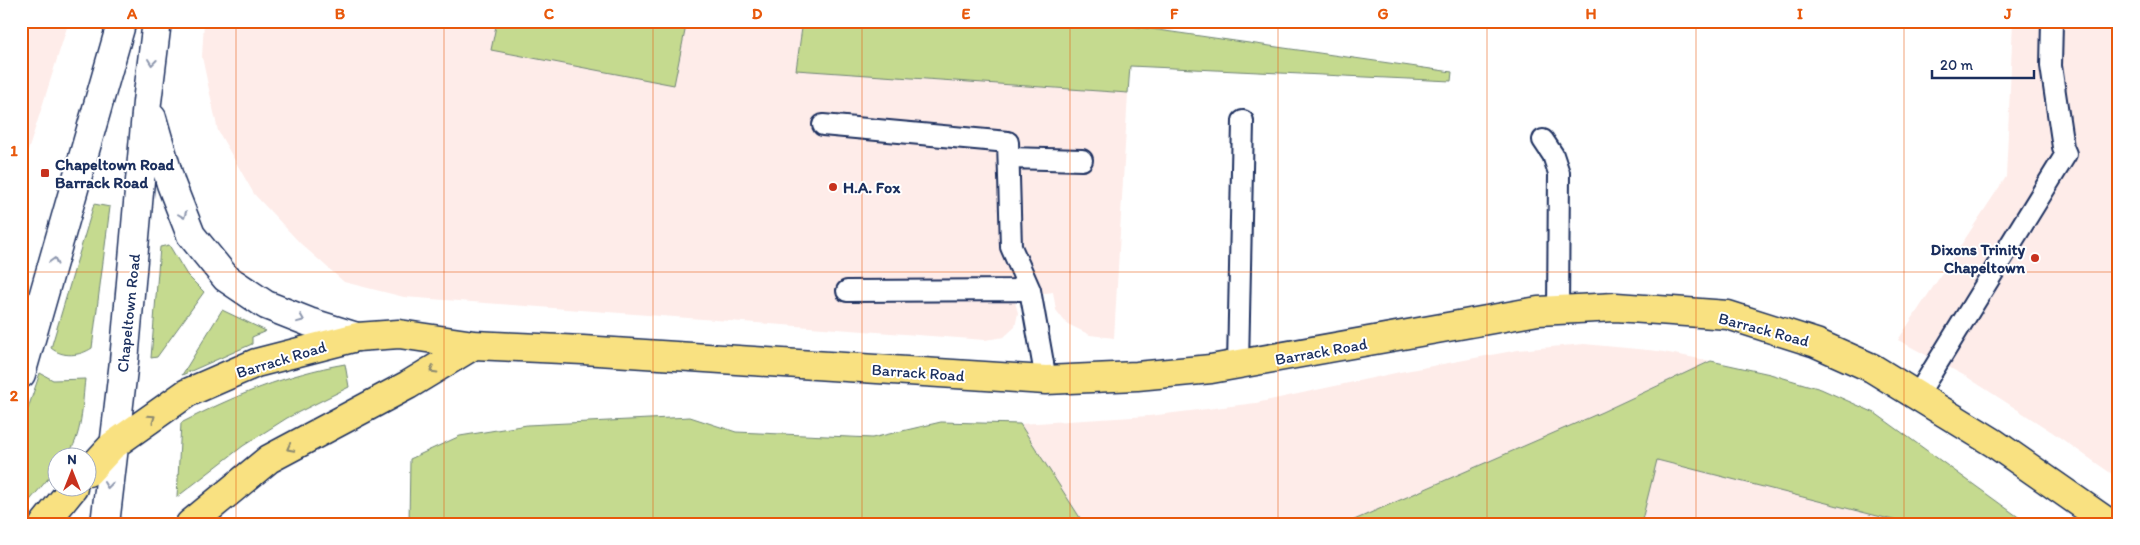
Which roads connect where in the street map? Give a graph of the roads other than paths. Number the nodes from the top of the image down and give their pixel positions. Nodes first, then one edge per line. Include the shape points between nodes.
1 (122, 21) edge
2 (157, 21) edge
3 (2052, 21) edge
4 (147, 102) junction
5 (1243, 121) dead end
6 (823, 125) dead end
7 (1543, 140) dead end
8 (1009, 158) junction
9 (1082, 160) dead end
10 (1030, 290) junction
11 (847, 291) dead end
12 (1558, 310) junction
13 (357, 337) junction
14 (474, 345) junction
15 (1238, 365) junction
16 (21, 374) edge
17 (1046, 380) junction
18 (1918, 396) junction
19 (112, 446) junction
20 (98, 461) edge
21 (65, 498) edge
22 (44, 524) edge
23 (104, 524) edge
24 (190, 524) edge
25 (2110, 524) edge

16 -> 1 street
2 -> 4 street, Chapeltown Road
3 - 18 lane via 2050,66 2066,154
4 -> 13 street, Chapeltown Road via 171,184 191,235 226,278 266,305
4 - 19 street, Chapeltown Road via 124,361
5 - 15 lane
6 - 8 lane via 1008,142
7 - 12 lane via 1559,172
8 - 9 lane
8 - 10 lane via 1011,247
10 - 11 lane
10 - 17 lane
12 - 15 main road, Barrack Road
12 - 18 main road, Barrack Road via 1616,307 1728,315 1816,343 1872,368
13 - 14 main road, Barrack Road via 399,334
19 -> 13 main road, Barrack Road via 187,393 256,363
14 - 17 main road, Barrack Road
14 -> 24 main road via 408,385 269,459
15 - 17 main road, Barrack Road via 1137,376
18 - 25 main road, Barrack Road
19 - 20 main road, Barrack Road
19 -> 23 street, Chapeltown Road
21 - 22 main road

